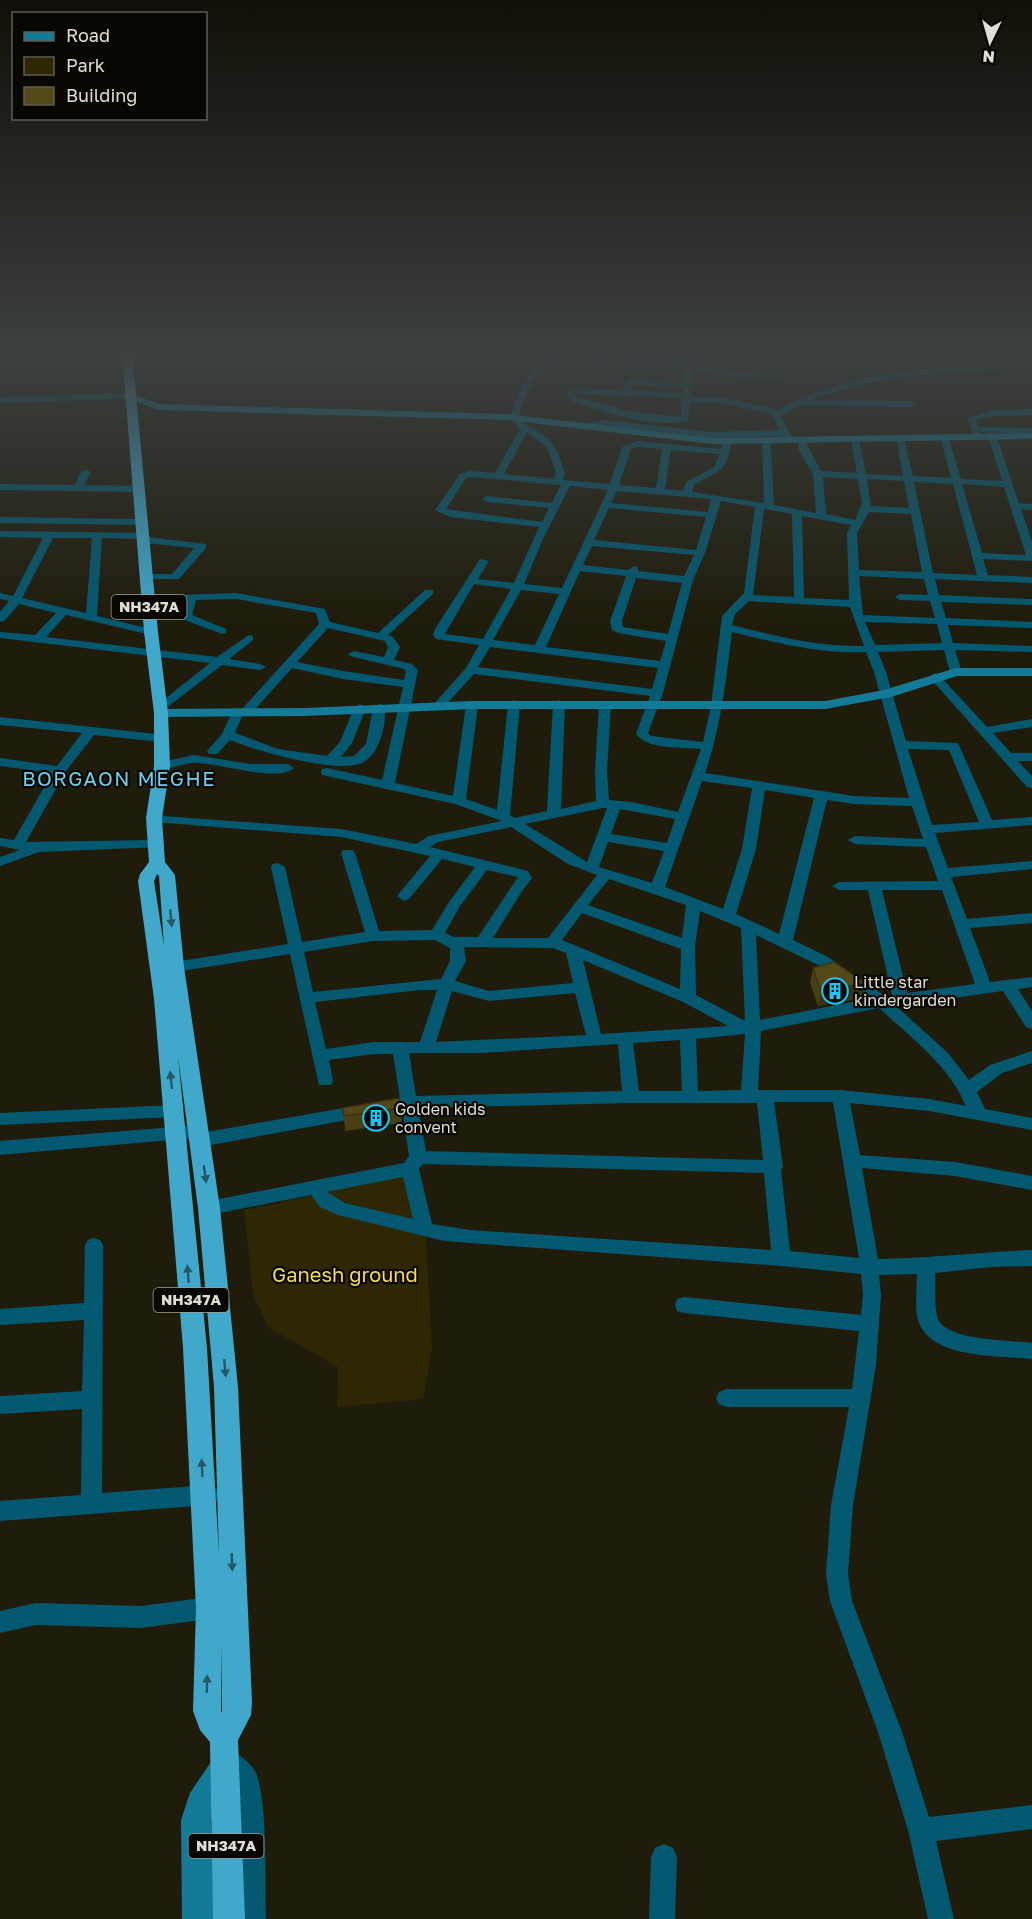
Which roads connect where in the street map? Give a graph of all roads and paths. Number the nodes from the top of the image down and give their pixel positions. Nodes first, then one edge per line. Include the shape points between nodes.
1 (767, 440) edge
2 (135, 441) edge
3 (512, 441) edge
4 (545, 441) edge
5 (687, 441) edge
6 (763, 441) edge
7 (794, 441) edge
8 (856, 441) edge
9 (901, 441) edge
10 (945, 441) edge
11 (994, 441) edge
12 (726, 446) junction
13 (668, 447) junction
14 (819, 474) junction
15 (500, 476) junction
16 (863, 476) junction
17 (908, 478) junction
18 (958, 481) junction
19 (562, 482) junction
20 (1007, 483) junction
21 (140, 484) junction
22 (614, 486) junction
23 (0, 488) edge
24 (660, 491) junction
25 (687, 494) junction
26 (717, 497) junction
27 (487, 499) junction
28 (605, 505) junction
29 (765, 505) junction
30 (554, 506) junction
31 (1014, 506) junction
32 (1032, 507) edge
33 (867, 509) junction
34 (797, 511) junction
35 (914, 511) junction
36 (712, 515) junction
37 (821, 515) junction
38 (476, 516) junction
39 (0, 520) edge
40 (142, 522) junction
41 (856, 523) junction
42 (545, 525) junction
43 (49, 536) junction
44 (98, 536) junction
45 (4, 538) edge
46 (144, 538) junction
47 (587, 542) junction
48 (700, 553) junction
49 (978, 556) junction
50 (1032, 558) edge
51 (484, 561) dead end
52 (578, 568) junction
53 (633, 572) junction
54 (855, 573) junction
55 (928, 575) junction
56 (147, 576) junction
57 (983, 576) junction
58 (1032, 579) edge
59 (688, 580) junction
60 (472, 581) junction
61 (519, 586) junction
62 (429, 592) dead end
63 (566, 592) junction
64 (0, 596) edge
65 (192, 596) junction
66 (900, 597) dead end
67 (149, 598) junction
68 (747, 598) junction
69 (935, 599) junction
70 (16, 600) junction
71 (799, 600) junction
72 (1032, 602) edge
73 (855, 604) junction
74 (65, 610) junction
75 (91, 616) junction
76 (858, 618) junction
77 (0, 619) edge
78 (942, 621) junction
79 (325, 624) junction
80 (1032, 625) edge
81 (726, 627) junction
82 (222, 631) dead end
83 (151, 632) junction
84 (0, 635) edge
85 (380, 637) junction
86 (249, 638) dead end
87 (671, 638) junction
88 (38, 639) junction
89 (486, 643) junction
90 (948, 646) junction
91 (869, 647) junction
92 (539, 649) junction
93 (1032, 649) edge
94 (154, 652) junction
95 (354, 654) dead end
96 (388, 661) junction
97 (220, 662) junction
98 (291, 664) junction
99 (665, 665) junction
100 (260, 666) dead end
101 (471, 670) junction
102 (956, 672) junction
103 (1032, 672) edge
104 (934, 677) junction
105 (408, 684) junction
106 (886, 694) junction
107 (655, 700) junction
108 (514, 704) junction
109 (559, 704) junction
110 (439, 705) junction
111 (472, 705) junction
112 (605, 705) junction
113 (404, 706) junction
114 (717, 706) junction
115 (360, 708) junction
116 (379, 708) junction
117 (161, 711) junction
118 (241, 714) junction
119 (0, 721) edge
120 (1032, 723) edge
121 (982, 731) junction
122 (90, 732) junction
123 (228, 735) junction
124 (161, 738) junction
125 (901, 745) junction
126 (708, 746) junction
127 (213, 751) dead end
128 (1008, 757) junction
129 (1032, 757) edge
130 (0, 762) edge
131 (162, 766) junction
132 (329, 766) junction
133 (288, 768) dead end
134 (60, 770) junction
135 (697, 776) junction
136 (388, 784) junction
137 (1032, 784) edge
138 (759, 785) junction
139 (820, 796) junction
140 (459, 801) junction
141 (917, 802) junction
142 (609, 804) junction
143 (554, 814) junction
144 (683, 817) junction
145 (154, 818) junction
146 (509, 820) junction
147 (1032, 821) edge
148 (987, 825) junction
149 (602, 837) junction
150 (929, 837) junction
151 (855, 840) dead end
152 (0, 842) edge
153 (16, 846) junction
154 (35, 848) junction
155 (673, 848) junction
156 (418, 849) junction
157 (348, 853) dead end
158 (156, 854) junction
159 (439, 855) junction
160 (0, 862) edge
161 (483, 865) junction
162 (1032, 865) edge
163 (278, 867) dead end
164 (598, 871) junction
165 (944, 879) junction
166 (839, 886) dead end
167 (874, 886) junction
168 (657, 889) junction
169 (404, 896) dead end
170 (694, 903) junction
171 (579, 907) junction
172 (728, 916) junction
173 (1032, 918) edge
174 (960, 924) junction
175 (748, 926) junction
176 (437, 935) junction
177 (373, 936) junction
178 (785, 941) junction
179 (452, 942) junction
180 (483, 942) junction
181 (555, 943) junction
182 (688, 946) junction
183 (296, 947) junction
184 (573, 952) junction
185 (176, 968) junction
186 (1032, 982) edge
187 (446, 984) junction
188 (1007, 985) junction
189 (582, 987) junction
190 (984, 987) junction
191 (306, 998) junction
192 (688, 998) junction
193 (901, 999) junction
194 (882, 1002) junction
195 (1032, 1023) edge
196 (750, 1028) junction
197 (688, 1034) junction
198 (624, 1039) junction
199 (595, 1041) junction
200 (400, 1049) junction
201 (426, 1049) junction
202 (319, 1056) junction
203 (1032, 1057) edge
204 (1014, 1062) junction
205 (1032, 1066) edge
206 (325, 1081) dead end
207 (968, 1090) junction
208 (757, 1095) junction
209 (690, 1096) junction
210 (840, 1096) junction
211 (631, 1097) junction
212 (410, 1102) junction
213 (978, 1113) junction
214 (0, 1119) edge
215 (175, 1122) junction
216 (1032, 1124) edge
217 (200, 1135) junction
218 (0, 1148) edge
219 (854, 1161) junction
220 (414, 1162) junction
221 (774, 1167) junction
222 (1032, 1183) edge
223 (316, 1188) junction
224 (209, 1208) junction
225 (424, 1229) junction
226 (94, 1245) dead end
227 (781, 1258) junction
228 (1032, 1258) edge
229 (926, 1266) junction
230 (871, 1267) junction
231 (684, 1305) dead end
232 (93, 1311) junction
233 (0, 1317) edge
234 (870, 1324) junction
235 (1032, 1351) edge
236 (726, 1398) dead end
237 (859, 1398) junction
238 (92, 1399) junction
239 (0, 1405) edge
240 (230, 1493) junction
241 (204, 1496) junction
242 (91, 1505) junction
243 (0, 1511) edge
244 (209, 1608) junction
245 (0, 1622) edge
246 (224, 1759) junction
247 (1032, 1817) edge
248 (921, 1830) junction
249 (664, 1857) dead end
250 (198, 1919) edge
251 (229, 1919) edge
252 (253, 1919) edge
253 (662, 1919) edge
254 (941, 1919) edge

1 - 29 street
2 - 21 highway, NH347A
3 - 15 street
4 - 19 street via 552,448
5 - 12 street
6 - 12 street
7 - 14 street
8 - 16 street
9 - 17 street
10 - 18 street
11 - 20 street
12 - 13 street
12 - 25 street via 719,469 689,484
13 - 22 street via 627,447
13 - 24 street
14 - 16 street
14 - 37 street
15 - 19 street
15 - 27 street
15 - 38 street via 463,476 440,510
16 - 17 street
16 - 33 street
17 - 18 street
17 - 35 street
18 - 20 street
18 - 49 street
19 - 22 street
19 - 30 street
20 - 31 street
21 - 23 street via 82,480
21 - 40 highway, NH347A
22 - 24 street
22 - 28 street
24 - 25 street
25 - 26 street
26 - 29 street
26 - 36 street
27 - 30 street
27 - 38 street
28 - 36 street
28 - 47 street
29 - 34 street
29 - 68 street
30 - 42 street
31 - 32 street
31 - 50 street
33 - 35 street
33 - 41 street
34 - 37 street
34 - 71 street
35 - 55 street
36 - 48 street
37 - 41 street
38 - 42 street
39 - 40 street
40 - 46 highway, NH347A
41 - 54 street via 852,533
42 - 61 street
43 - 44 street
43 - 45 street
43 - 70 street
44 - 46 street
44 - 75 street
46 - 56 highway, NH347A
46 - 56 street via 202,546 175,577
47 - 48 street
47 - 52 street
48 - 59 street
49 - 50 street
49 - 57 street
51 - 60 street
52 - 53 street
52 - 63 street
53 - 59 street
53 - 87 street via 616,621 618,630
54 - 55 street
54 - 73 street
55 - 57 street
55 - 69 street
56 - 67 highway, NH347A
57 - 58 street
59 - 87 street
60 - 61 street
60 - 89 street via 439,635
61 - 63 street
61 - 89 street
62 - 85 street
63 - 92 street
64 - 70 street
65 - 67 street
65 - 79 street via 250,597 316,608
65 - 82 street via 186,617
66 - 69 street
67 - 83 highway, NH347A
68 - 71 street
68 - 81 street via 731,610
69 - 72 street
69 - 78 street
70 - 74 street
70 - 77 street
71 - 73 street
73 - 76 street
74 - 75 street
74 - 88 street
75 - 83 street
76 - 78 street
76 - 91 street
78 - 80 street
78 - 90 street
79 - 85 street
79 - 98 street
81 - 91 street via 823,649
81 - 114 street
83 - 94 highway, NH347A
84 - 88 street
85 - 96 street via 393,643 394,651
86 - 97 street
87 - 99 street
88 - 94 street
89 - 92 street
89 - 101 street
90 - 91 street
90 - 93 street
90 - 102 street
91 - 106 street
92 - 99 street
94 - 97 street
94 - 117 highway, NH347A
95 - 96 street
96 - 105 street via 411,668
97 - 100 street
97 - 117 street
98 - 105 street
98 - 118 street
99 - 107 street
101 - 107 street
101 - 110 street
102 - 103 street
102 - 104 street
104 - 106 street
104 - 121 street
105 - 113 street
106 - 114 street via 825,705
106 - 125 street
107 - 112 street
107 - 114 street
107 - 126 street via 642,734 644,738
108 - 109 street
108 - 111 street
108 - 146 street
109 - 112 street
109 - 143 street
110 - 111 street
110 - 113 street
111 - 140 street
112 - 142 street via 601,771
113 - 116 street
113 - 136 street
114 - 126 street
115 - 116 street
115 - 118 street
115 - 132 street via 346,743
116 - 132 street via 376,735 366,755
117 - 118 street
117 - 124 highway, NH347A
118 - 123 street
119 - 122 street
120 - 121 street
121 - 128 street
122 - 124 street
122 - 134 street
123 - 127 street
123 - 132 street via 262,749
124 - 131 highway, NH347A
125 - 141 street
125 - 148 street via 954,746
126 - 135 street
128 - 129 street
128 - 137 street
130 - 134 street
131 - 133 street via 194,759 250,768
131 - 145 highway, NH347A
132 - 136 street
134 - 153 street
135 - 138 street
135 - 144 street
136 - 140 street
138 - 139 street
138 - 172 street via 748,849
139 - 141 street
139 - 178 street
140 - 146 street
141 - 150 street
142 - 143 street
142 - 144 street
142 - 149 street
143 - 146 street
144 - 155 street
145 - 156 street via 341,833
145 - 158 highway, NH347A
146 - 156 street via 434,839
146 - 164 street via 573,861
147 - 148 street
148 - 150 street
149 - 155 street
149 - 164 street
150 - 151 street
150 - 165 street
152 - 153 street
153 - 154 street
154 - 158 street
154 - 160 street
155 - 168 street
156 - 159 street
157 - 177 street
158 -> 185 highway, NH347A via 167,875
215 -> 158 highway, NH347A via 146,881
159 - 161 street
159 - 169 street
161 - 176 street
161 - 180 street via 525,876
162 - 165 street
163 - 183 street
164 - 168 street
164 - 171 street
165 - 167 street
165 - 174 street
166 - 167 street
167 - 193 street
168 - 170 street
170 - 172 street
170 - 182 street
171 - 181 street via 555,937
171 - 182 street
172 - 175 street
173 - 174 street
174 - 190 street
175 - 178 street
175 - 196 street
176 - 177 street
176 - 179 street
177 - 183 street
178 - 194 street via 823,961
179 - 180 street
179 - 187 street via 457,947 458,961
180 - 181 street
181 - 184 street
182 - 192 street
183 - 185 street
183 - 191 street
184 - 189 street
184 - 192 street
185 - 217 highway, NH347A
186 - 188 street
187 - 189 street via 489,996
187 - 191 street
187 - 201 street
188 - 190 street
188 - 195 street
189 - 199 street
190 - 193 street
191 - 202 street
192 - 196 street
193 - 194 street
194 - 196 street
194 - 207 street via 942,1057
196 - 197 street
196 - 208 street
197 - 198 street
197 - 209 street
198 - 199 street
198 - 211 street
199 - 201 street
200 - 201 street
200 - 202 street via 374,1048
200 - 212 street
202 - 206 street
203 - 204 street
204 - 205 street
204 - 207 street via 980,1079
207 - 213 street
208 - 209 street
208 - 210 street
208 - 221 street
209 - 211 street
210 - 213 street
210 - 219 street
211 - 212 street
212 - 217 street
212 - 220 street
213 - 216 street
214 - 215 street
215 - 217 street
215 - 218 street
241 -> 215 highway, NH347A
217 -> 224 highway, NH347A
219 - 222 street via 955,1170
219 - 230 street
220 - 221 street
220 - 223 street
220 - 225 street
221 - 227 street
223 - 224 street
223 - 225 street via 320,1198 330,1205
224 -> 240 highway, NH347A via 226,1387
225 - 227 street via 470,1237
226 - 232 street
227 - 230 street
228 - 229 street
229 - 230 street
229 - 235 street via 927,1317 934,1333 953,1342
230 - 234 street
231 - 234 street
232 - 233 street
232 - 238 street
234 - 237 street
236 - 237 street
237 - 248 street via 842,1505 837,1575 841,1601 890,1732
238 - 239 street
238 - 242 street
240 - 241 street
240 -> 246 highway, NH347A via 238,1702
241 - 242 street
241 - 244 highway, NH347A
242 - 243 street
244 - 245 street via 141,1617 36,1614
246 -> 244 highway, NH347A via 207,1716
246 - 250 street via 196,1820
246 - 251 highway, NH347A
246 - 252 street via 245,1777 249,1788
247 - 248 street
248 - 254 street
249 - 253 street

